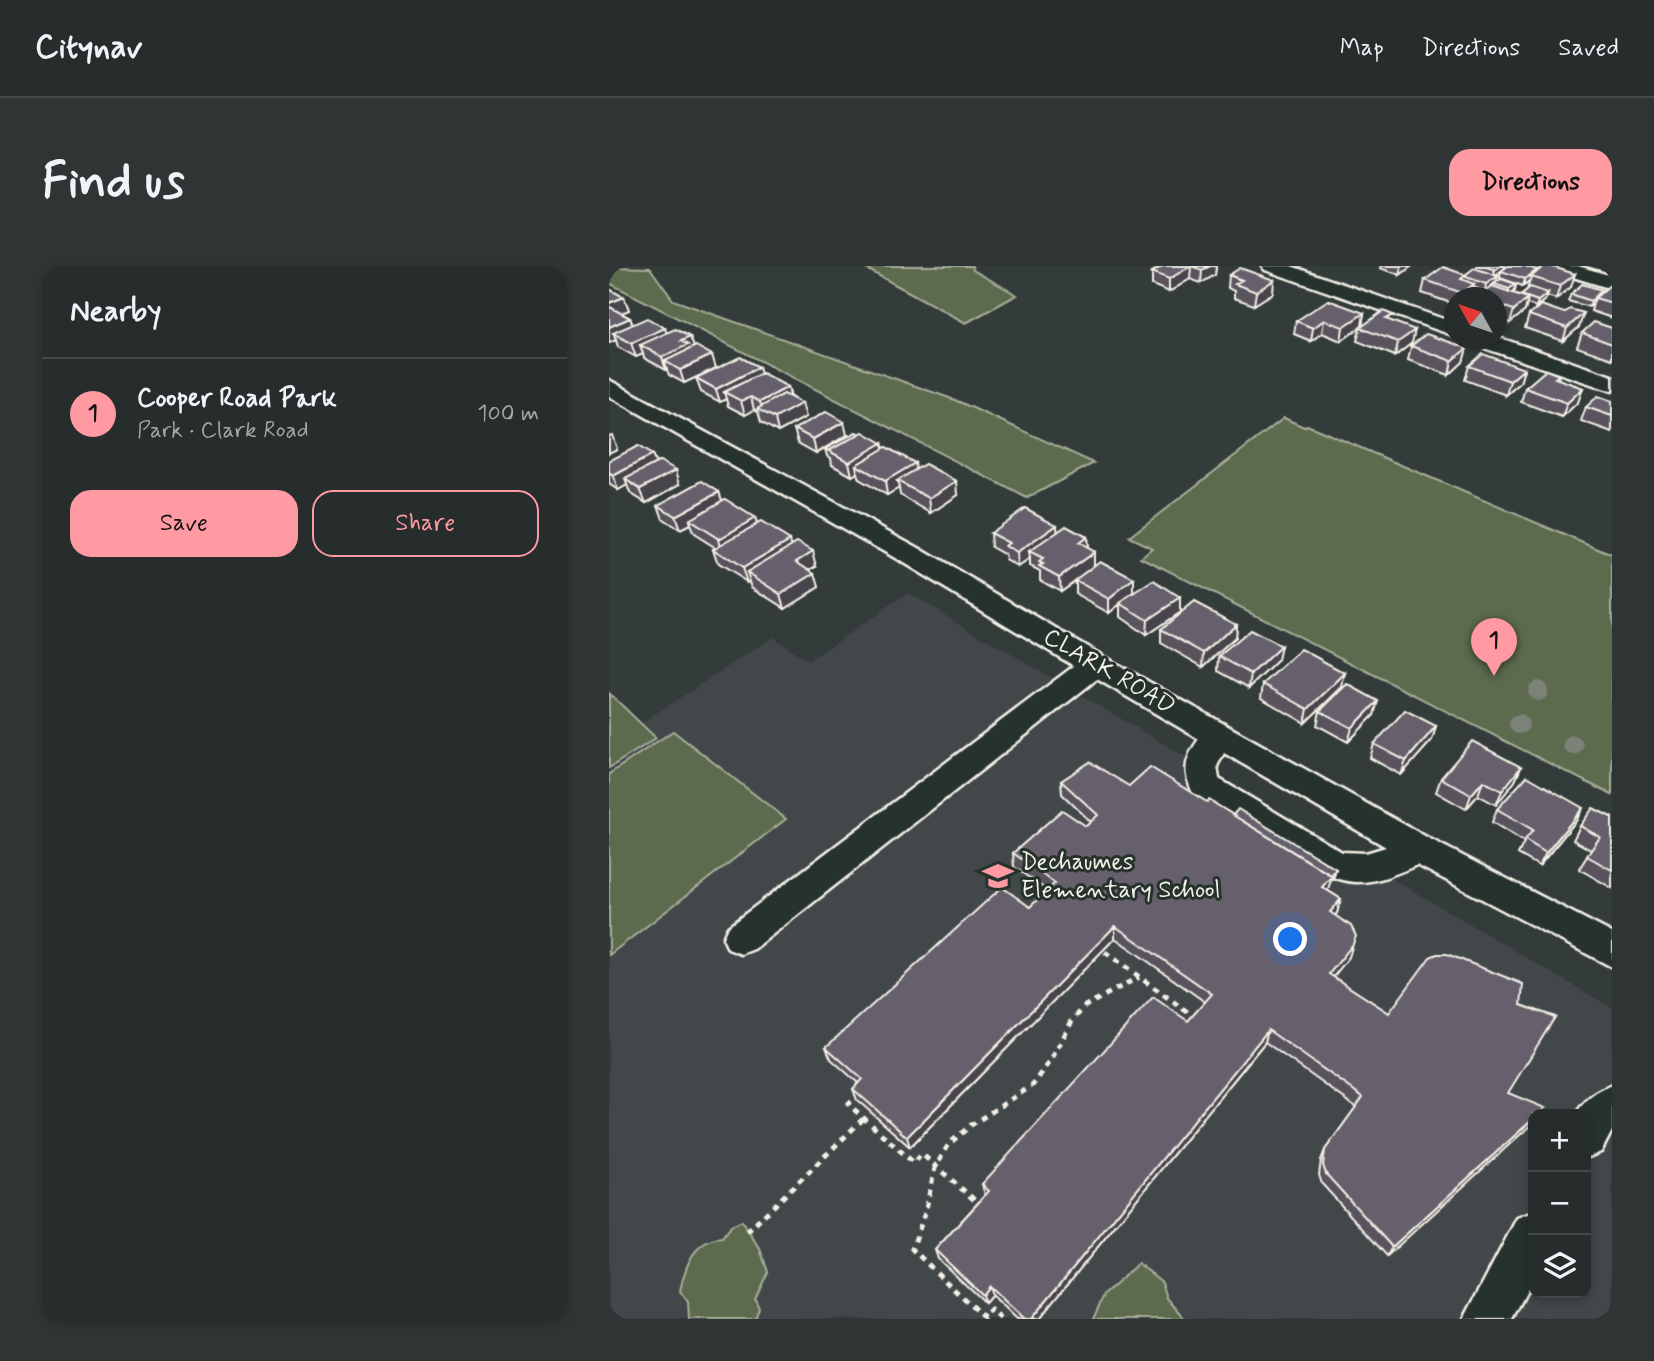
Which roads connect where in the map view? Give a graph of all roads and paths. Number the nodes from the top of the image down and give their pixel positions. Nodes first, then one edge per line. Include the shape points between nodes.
1 (1272, 266) edge
2 (1557, 266) edge
3 (1612, 283) edge
4 (1444, 326) edge
5 (1507, 348) edge
6 (1612, 384) edge
7 (609, 387) edge
8 (1094, 665) junction
9 (1220, 735) junction
10 (1418, 849) junction
11 (741, 938) dead end
12 (1612, 951) edge
13 (1105, 952) edge
14 (1139, 977) junction
15 (1193, 1016) edge
16 (860, 1093) edge
17 (1612, 1105) edge
18 (864, 1118) junction
19 (1591, 1128) edge
20 (935, 1165) junction
21 (980, 1205) edge
22 (747, 1232) dead end
23 (1532, 1235) edge
24 (1001, 1319) edge
25 (1487, 1319) edge

1 - 4 street
2 - 3 street
5 - 6 street
7 - 8 street, CLARK ROAD via 908,553
8 - 9 street, CLARK ROAD
8 - 11 street
9 - 10 street, CLARK ROAD
9 - 10 street via 1200,763 1200,776 1207,788 1333,864 1350,870 1374,867
10 - 12 street, CLARK ROAD
13 - 14 path
14 - 15 path
14 - 20 path via 1083,1008 1035,1083 954,1136
16 - 18 path via 848,1104
17 - 19 street
18 - 20 path via 914,1163 922,1154
18 - 22 path
20 - 21 path
20 - 24 path via 912,1249 984,1318 991,1310
23 - 25 street

